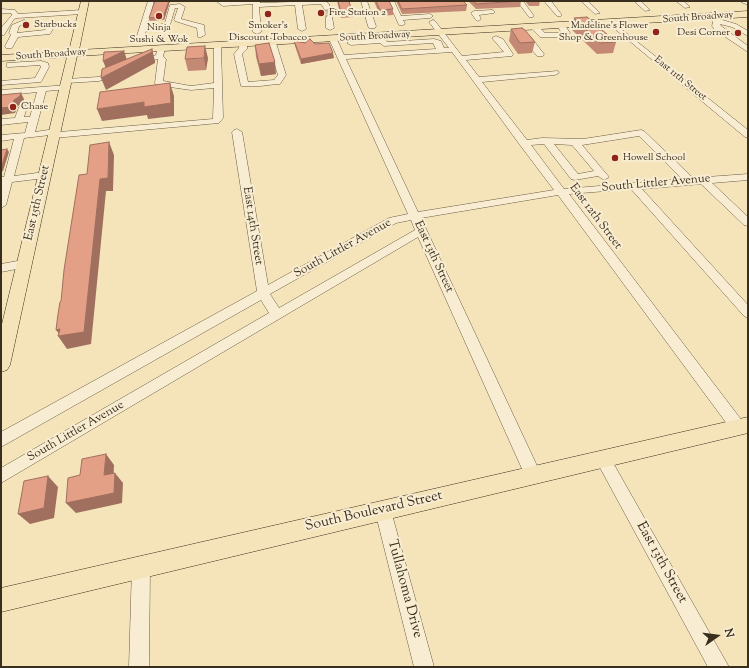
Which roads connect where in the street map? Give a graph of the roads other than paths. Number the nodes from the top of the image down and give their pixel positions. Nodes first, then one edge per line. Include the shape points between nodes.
1 (85, 1) edge
2 (151, 1) edge
3 (219, 1) edge
4 (274, 1) edge
5 (364, 1) edge
6 (391, 1) edge
7 (520, 1) edge
8 (547, 1) edge
9 (584, 1) edge
10 (637, 1) edge
11 (743, 1) edge
12 (298, 2) edge
13 (173, 3) edge
14 (748, 3) edge
15 (257, 4) junction
16 (733, 4) dead end
17 (466, 5) edge
18 (677, 5) edge
19 (691, 7) dead end
20 (327, 9) dead end
21 (650, 10) joint
22 (1, 11) edge
23 (632, 11) dead end
24 (492, 12) dead end
25 (600, 13) junction
26 (582, 14) dead end
27 (748, 14) edge
28 (563, 15) joint
29 (16, 16) junction
30 (538, 16) junction
31 (329, 17) tunnel mouth
32 (517, 17) dead end
33 (79, 18) junction
34 (474, 18) joint
35 (431, 19) junction
36 (714, 19) junction
37 (448, 21) dead end
38 (398, 22) joint
39 (611, 23) junction
40 (372, 26) dead end
41 (2, 29) edge
42 (302, 29) dead end
43 (489, 30) junction
44 (331, 31) junction
45 (257, 32) dead end
46 (441, 33) junction
47 (142, 34) junction
48 (748, 34) edge
49 (15, 35) junction
50 (201, 35) dead end
51 (515, 35) junction
52 (163, 37) dead end
53 (496, 38) junction
54 (127, 40) dead end
55 (350, 40) junction
56 (384, 40) junction
57 (89, 42) dead end
58 (72, 43) junction
59 (272, 43) junction
60 (243, 44) junction
61 (24, 45) dead end
62 (5, 46) edge
63 (217, 46) junction
64 (748, 50) edge
65 (442, 51) junction
66 (160, 52) junction
67 (74, 54) junction
68 (457, 54) junction
69 (540, 54) dead end
70 (354, 56) junction
71 (342, 57) junction
72 (1, 58) edge
73 (9, 64) junction
74 (555, 73) dead end
75 (476, 80) junction
76 (1, 83) edge
77 (66, 84) junction
78 (217, 85) junction
79 (1, 93) edge
80 (31, 101) junction
81 (25, 120) junction
82 (1, 122) edge
83 (237, 132) dead end
84 (54, 134) junction
85 (748, 135) edge
86 (24, 136) junction
87 (1, 138) edge
88 (546, 141) junction
89 (574, 142) junction
90 (523, 143) junction
91 (600, 173) junction
92 (45, 175) junction
93 (748, 177) edge
94 (4, 180) edge
95 (704, 180) junction
96 (690, 181) junction
97 (633, 185) junction
98 (612, 187) junction
99 (560, 192) junction
100 (1, 205) edge
101 (414, 215) junction
102 (748, 223) edge
103 (421, 231) junction
104 (23, 264) junction
105 (1, 268) edge
106 (263, 293) junction
107 (748, 313) edge
108 (277, 315) junction
109 (1, 365) edge
110 (743, 426) edge
111 (1, 440) edge
112 (603, 459) junction
113 (533, 475) junction
114 (1, 476) edge
115 (383, 510) junction
116 (141, 567) junction
117 (1, 600) edge
118 (139, 667) edge
119 (424, 667) edge
120 (719, 667) edge

1 - 33 main road, East 15th Street
2 - 47 street
3 - 15 street via 223,4
4 - 15 street
5 - 40 street
6 - 38 street
7 - 30 street
8 - 28 street
9 - 25 street
10 - 21 street
11 - 14 street
12 - 15 street
12 - 20 street via 322,2 326,4
12 - 42 street
13 - 47 street via 168,24
13 - 50 street via 182,7 177,20 201,27
14 - 16 main road, South Broadway
15 - 45 street
17 - 34 street
18 - 19 main road, South Broadway
21 - 23 main road, South Broadway
22 - 29 street via 13,12
24 - 34 main road
25 - 26 main road
25 - 39 main road
27 - 36 main road, South Broadway
28 - 30 main road
29 - 33 street
29 - 41 street
30 - 32 main road
31 - 44 street, East 13th Street
33 - 58 main road, East 15th Street
35 - 37 main road, South Broadway
35 - 38 main road, South Broadway
35 - 46 street, East 12th Street
36 - 39 main road, South Broadway
36 - 48 street via 734,25
36 - 64 street via 718,28
39 - 51 main road, South Broadway via 534,27
39 - 85 street, East 11th Street
43 - 46 main road, South Broadway
43 - 51 main road, South Broadway
43 - 53 street
44 - 55 main road, South Broadway
44 - 59 main road, South Broadway
44 - 71 street, East 13th Street
46 - 56 main road, South Broadway
46 - 68 street, East 12th Street
47 - 52 main road
47 - 54 main road
49 - 49 street via 47,32 56,22 48,20 19,23 13,30
49 - 62 street
51 - 53 street
51 - 69 street via 527,38
53 - 68 street via 509,54
55 - 56 main road, South Broadway
55 - 70 street
56 - 65 street via 434,42 438,43
57 - 58 main road, South Broadway
58 - 67 main road, East 15th Street
59 - 60 main road, South Broadway
59 - 60 street via 282,75 277,82 260,84 244,84 238,54 243,49
60 - 63 main road, South Broadway
61 - 62 main road, South Broadway
63 - 66 main road, South Broadway
63 - 78 street
65 - 68 street
65 - 70 street
66 - 67 main road, South Broadway
66 - 77 street via 108,77
66 - 78 street via 162,59 158,83 191,88
67 - 73 main road, South Broadway
67 - 77 main road, East 15th Street
68 - 75 street, East 12th Street
70 - 71 street
71 - 101 street, East 13th Street
72 - 73 main road, South Broadway
73 - 76 street via 41,63 45,67 38,80
74 - 75 street
75 - 90 street, East 12th Street
77 - 80 street
77 - 84 main road, East 15th Street
78 - 84 street via 219,118 216,121
79 - 80 street
80 - 81 street
80 - 81 street
81 - 82 street
81 - 86 street
83 - 106 street, East 14th Street
84 - 86 street
84 - 92 main road, East 15th Street
86 - 87 street
86 - 94 street
88 - 89 street
88 - 90 street
88 - 91 street via 575,177
89 - 91 street
89 - 96 street via 641,133
90 - 99 street, East 12th Street
91 - 98 street
92 - 94 street
92 - 104 main road, East 15th Street
93 - 95 street, South Littler Avenue
94 - 100 street
95 - 96 street, South Littler Avenue
95 - 102 street
96 - 97 street, South Littler Avenue
97 - 98 street, South Littler Avenue
97 - 107 street
98 - 99 street, South Littler Avenue
99 - 101 street, South Littler Avenue
99 - 110 street, East 12th Street
101 - 103 street, East 13th Street
101 - 106 street, South Littler Avenue via 393,220
103 - 108 street, South Littler Avenue
103 - 113 street, East 13th Street
104 - 105 street
104 - 109 main road, East 15th Street
106 - 108 street, East 14th Street
106 - 111 street, South Littler Avenue
108 - 114 street, South Littler Avenue
110 - 112 main road, South Boulevard Street
112 - 113 main road, South Boulevard Street
112 - 120 street, East 13th Street
113 - 115 main road, South Boulevard Street
115 - 116 main road, South Boulevard Street
115 - 119 street, Tullahoma Drive
116 - 117 main road, South Boulevard Street
116 - 118 street

